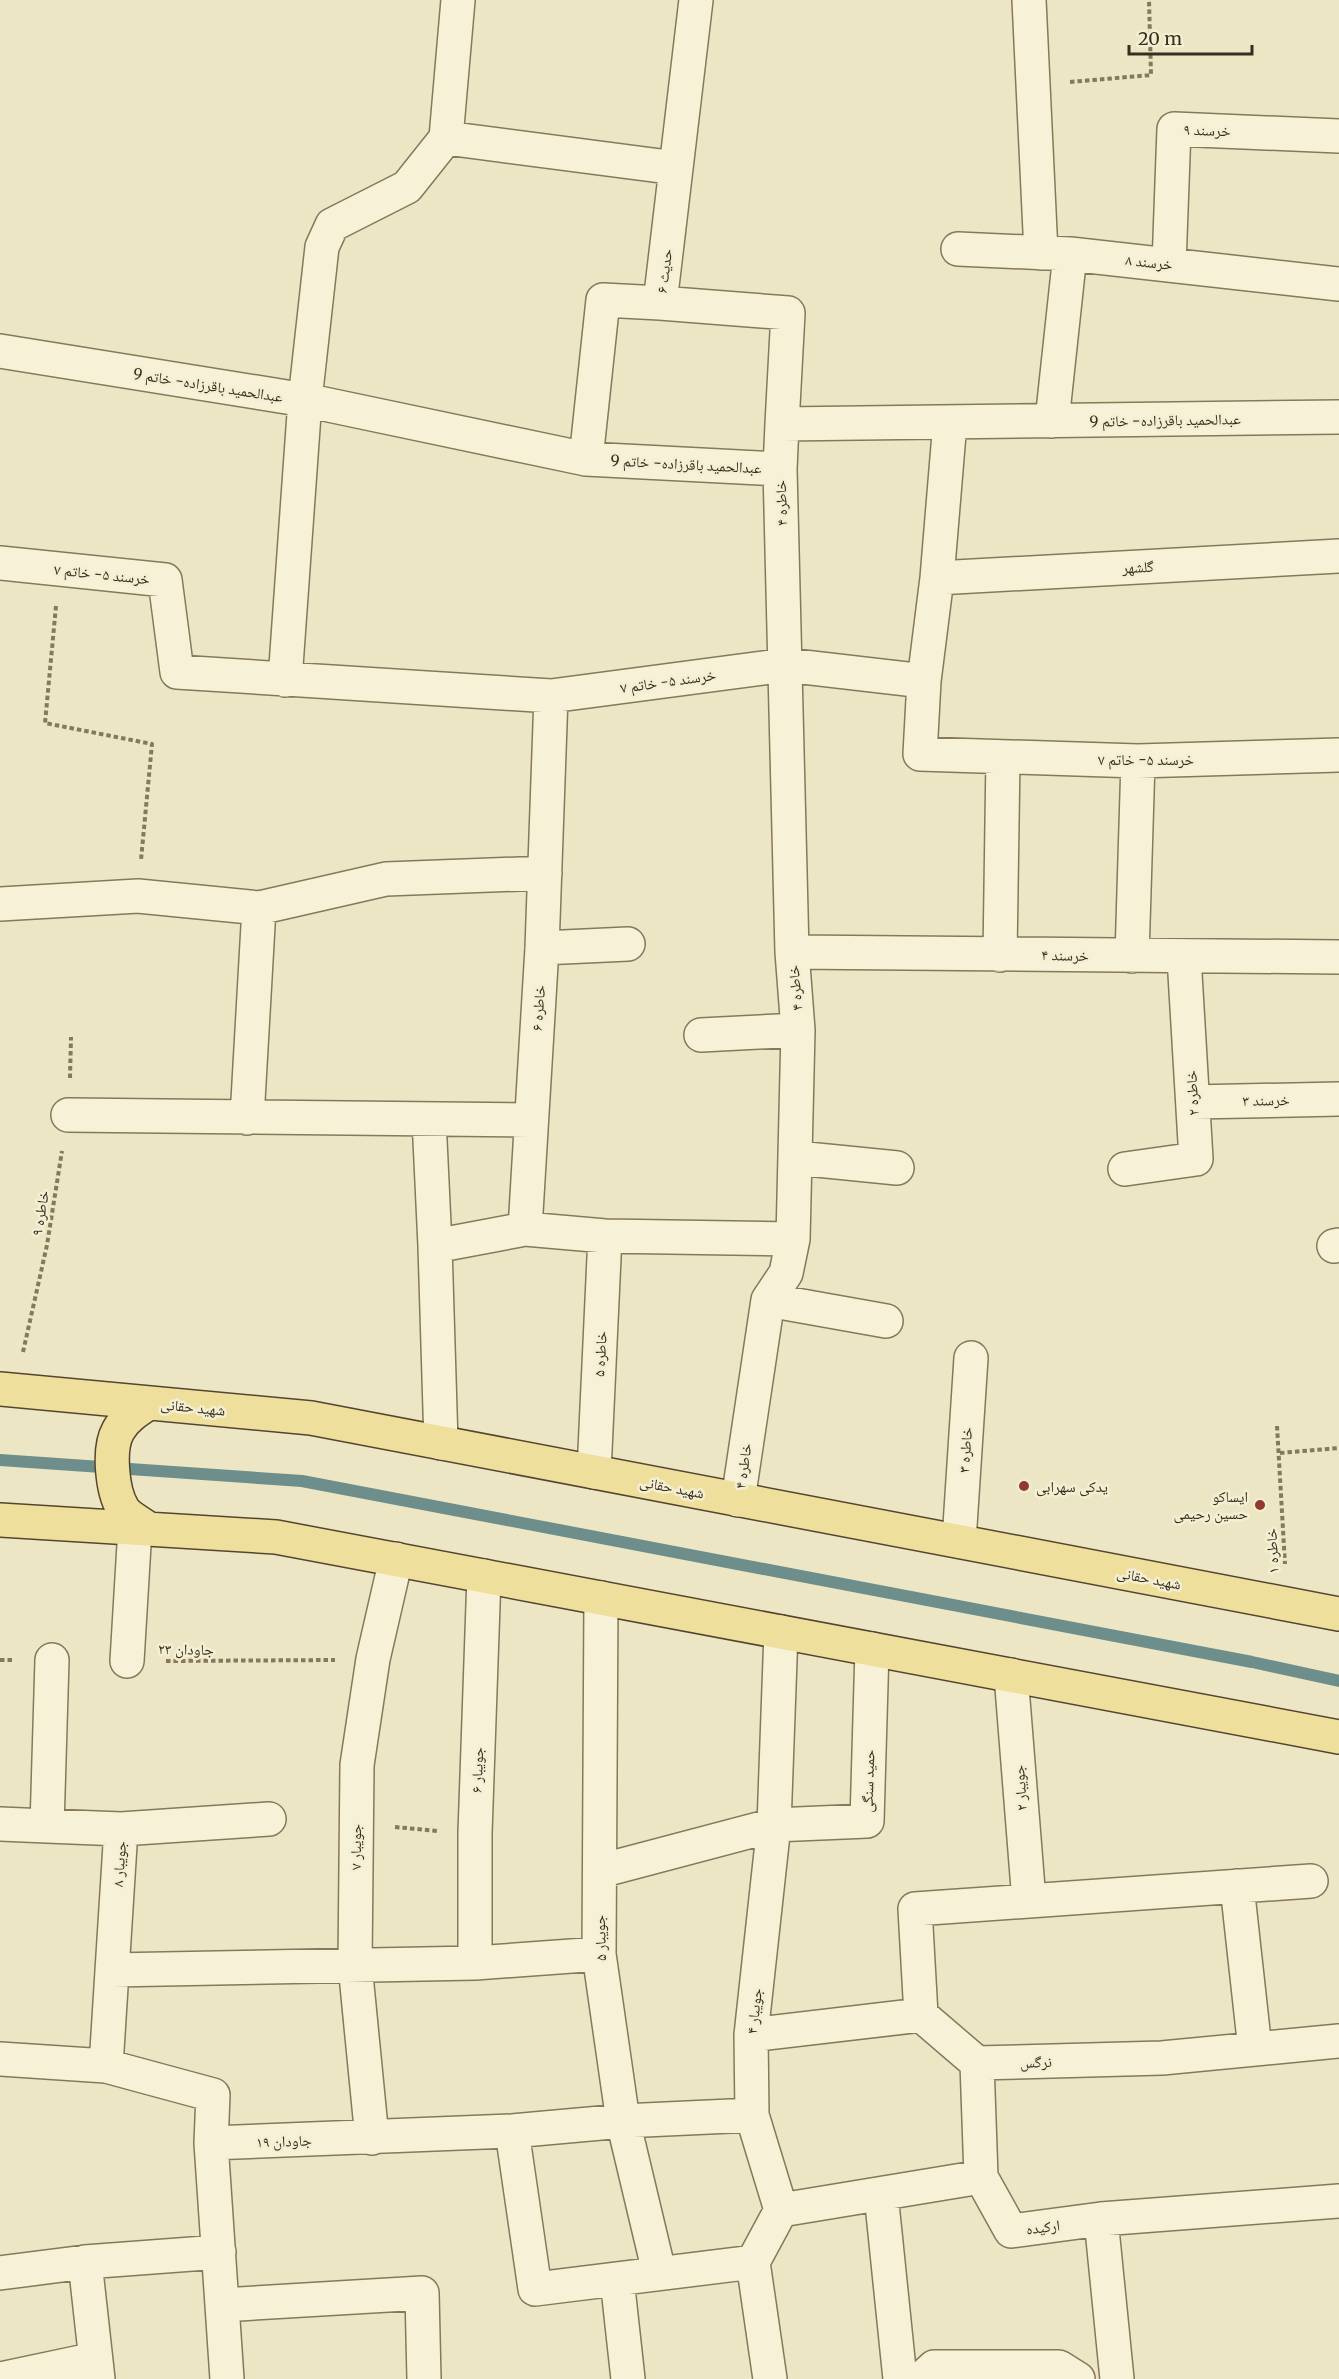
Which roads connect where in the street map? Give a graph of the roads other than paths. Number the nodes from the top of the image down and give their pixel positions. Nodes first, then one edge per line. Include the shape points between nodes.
1 (458, 0) edge
2 (696, 0) edge
3 (1029, 0) edge
4 (1339, 135) edge
5 (447, 138) junction
6 (676, 168) junction
7 (958, 249) dead end
8 (1056, 253) junction
9 (1169, 265) junction
10 (1339, 284) edge
11 (660, 303) junction
12 (0, 351) edge
13 (305, 400) junction
14 (1339, 417) edge
15 (1052, 421) junction
16 (950, 422) junction
17 (782, 424) junction
18 (586, 459) junction
19 (780, 469) junction
20 (1339, 556) edge
21 (0, 563) edge
22 (937, 578) junction
23 (786, 665) junction
24 (285, 680) junction
25 (924, 681) junction
26 (551, 696) junction
27 (1339, 755) edge
28 (1003, 757) junction
29 (1138, 761) junction
30 (545, 873) junction
31 (0, 904) edge
32 (259, 908) junction
33 (628, 944) dead end
34 (542, 948) junction
35 (792, 952) junction
36 (1000, 955) junction
37 (1132, 956) junction
38 (1184, 957) junction
39 (1339, 957) edge
40 (798, 1030) junction
41 (701, 1035) dead end
42 (1339, 1098) edge
43 (1193, 1102) junction
44 (68, 1115) road end
45 (247, 1118) junction
46 (429, 1119) junction
47 (531, 1120) junction
48 (797, 1158) junction
49 (897, 1168) dead end
50 (1125, 1168) dead end
51 (525, 1229) junction
52 (605, 1236) junction
53 (794, 1239) junction
54 (435, 1246) junction
55 (768, 1300) junction
56 (886, 1321) dead end
57 (971, 1358) dead end
58 (7, 1390) edge
59 (149, 1403) junction
60 (441, 1443) junction
61 (594, 1472) junction
62 (738, 1500) junction
63 (0, 1520) edge
64 (142, 1528) junction
65 (959, 1541) junction
66 (396, 1559) junction
67 (484, 1576) junction
68 (602, 1598) junction
69 (1320, 1608) edge
70 (781, 1632) junction
71 (872, 1649) junction
72 (52, 1660) road end
73 (126, 1660) road end
74 (1011, 1675) junction
75 (1339, 1737) edge
76 (269, 1820) dead end
77 (0, 1824) edge
78 (774, 1825) junction
79 (47, 1826) junction
80 (122, 1829) junction
81 (600, 1871) junction
82 (1311, 1881) dead end
83 (1237, 1886) junction
84 (1029, 1901) junction
85 (599, 1954) junction
86 (475, 1964) junction
87 (355, 1965) junction
88 (112, 1970) junction
89 (921, 2015) junction
90 (751, 2035) junction
91 (1339, 2041) edge
92 (1255, 2049) junction
93 (0, 2059) edge
94 (977, 2063) junction
95 (106, 2066) junction
96 (752, 2115) junction
97 (623, 2121) junction
98 (512, 2131) junction
99 (372, 2138) junction
100 (211, 2143) junction
101 (981, 2176) junction
102 (881, 2194) junction
103 (1339, 2202) edge
104 (781, 2210) junction
105 (1101, 2219) junction
106 (219, 2252) junction
107 (85, 2262) junction
108 (753, 2262) junction
109 (659, 2272) junction
110 (0, 2273) edge
111 (617, 2279) junction
112 (222, 2305) junction
113 (97, 2369) edge
114 (930, 2375) edge
115 (1065, 2375) edge
116 (1, 2379) edge
117 (227, 2379) edge
118 (424, 2379) edge
119 (628, 2379) edge
120 (770, 2379) edge
121 (900, 2379) edge
122 (1117, 2379) edge

1 - 5 street
2 - 6 street, حدیث ۶
3 - 8 street via 1033,84
4 - 9 street, خرسند ۹ via 1174,129
5 - 6 street
5 - 13 street via 407,187 332,225 322,247
6 - 11 street, حدیث ۶
7 - 8 street, خرسند ۸
8 - 9 street, خرسند ۸
8 - 15 street
9 - 10 street, خرسند ۸
11 - 17 street, حدیث ۶ via 788,313
11 - 18 street via 603,300
12 - 13 street, عبدالحمید باقرزاده- خاتم 9
13 - 18 street, عبدالحمید باقرزاده- خاتم 9
13 - 24 street
14 - 15 street, عبدالحمید باقرزاده- خاتم 9
15 - 16 street, عبدالحمید باقرزاده- خاتم 9
16 - 17 street, عبدالحمید باقرزاده- خاتم 9
16 - 22 street
17 - 19 street, عبدالحمید باقرزاده- خاتم 9
18 - 19 street, عبدالحمید باقرزاده- خاتم 9
19 - 23 street, خاطره ۴
20 - 22 street, گلشهر
21 - 24 street, خرسند ۵- خاتم ۷ via 165,580 177,672
22 - 25 street
23 - 25 street, خرسند ۵- خاتم ۷
23 - 26 street, خرسند ۵- خاتم ۷
23 - 35 street, خاطره ۴
24 - 26 street, خرسند ۵- خاتم ۷
25 - 28 street, خرسند ۵- خاتم ۷ via 920,754
26 - 30 street, خاطره ۶
27 - 29 street, خرسند ۵- خاتم ۷
28 - 29 street, خرسند ۵- خاتم ۷
28 - 36 street
29 - 37 street
30 - 32 street via 386,879
30 - 34 street, خاطره ۶
31 - 32 street via 138,896
32 - 45 street
33 - 34 street
34 - 47 street, خاطره ۶
35 - 36 street, خرسند ۴
35 - 40 street, خاطره ۴
36 - 37 street, خرسند ۴
37 - 38 street, خرسند ۴
38 - 39 street, خرسند ۴
38 - 43 street, خاطره ۲
40 - 41 street
40 - 48 street, خاطره ۴
42 - 43 street, خرسند ۳
43 - 50 street, خاطره ۲ via 1196,1159
44 - 45 street
45 - 46 street
46 - 47 street
46 - 54 street
47 - 51 street, خاطره ۶
48 - 49 street
48 - 53 street, خاطره ۴
51 - 52 street
51 - 54 street
52 - 53 street
52 - 61 street, خاطره ۵
53 - 55 street, خاطره ۴ via 786,1273
54 - 60 street
55 - 56 street
55 - 62 street, خاطره ۴
57 - 65 street, خاطره ۳
58 - 59 main road, شهید حقانی
59 - 60 main road, شهید حقانی via 311,1418
59 - 64 main road via 133,1413 117,1431 112,1456 114,1485 124,1510
60 - 61 main road, شهید حقانی
61 - 62 main road, شهید حقانی
62 - 65 main road, شهید حقانی
63 - 64 main road
64 - 66 main road via 276,1537
64 - 73 street
65 - 69 main road, شهید حقانی
66 - 67 main road
66 - 87 street, جویبار ۷ via 373,1659 357,1765
67 - 68 main road
67 - 86 street, جویبار ۶ via 475,1833
68 - 70 main road
68 - 81 street, جویبار ۵
70 - 71 main road
70 - 78 street, جویبار ۴
71 - 74 main road
71 - 78 street, حمید سنگی via 867,1821
72 - 79 street
74 - 75 main road
74 - 84 street, جویبار ۲
76 - 80 street
77 - 79 street, جویبار ۸
78 - 81 street
78 - 90 street, جویبار ۴
79 - 80 street, جویبار ۸
80 - 88 street, جویبار ۸
81 - 85 street, جویبار ۵
82 - 83 street
83 - 84 street
83 - 92 street
84 - 89 street via 915,1908
85 - 86 street
85 - 97 street, جویبار ۵
86 - 87 street
87 - 88 street
87 - 99 street, جویبار ۷
88 - 95 street, جویبار ۸
89 - 90 street
89 - 94 street
90 - 96 street, جویبار ۴
91 - 92 street, نرگس
92 - 94 street, نرگس via 1162,2058
93 - 95 street
94 - 101 street
95 - 100 street via 213,2095
96 - 97 street
96 - 104 street, جویبار ۴
97 - 98 street, جاودان ۱۹
97 - 109 street, جویبار ۵
98 - 99 street, جاودان ۱۹
98 - 111 street via 535,2289
99 - 100 street, جاودان ۱۹
100 - 106 street
101 - 102 street
101 - 105 street, ارکیده via 1011,2231
102 - 104 street
102 - 121 street
103 - 105 street, ارکیده
104 - 108 street
105 - 122 street
106 - 107 street
106 - 112 street
107 - 110 street
107 - 113 street
108 - 109 street
108 - 120 street
109 - 111 street
111 - 119 street
112 - 117 street
112 - 118 street via 422,2292
113 - 116 street
114 - 115 street

